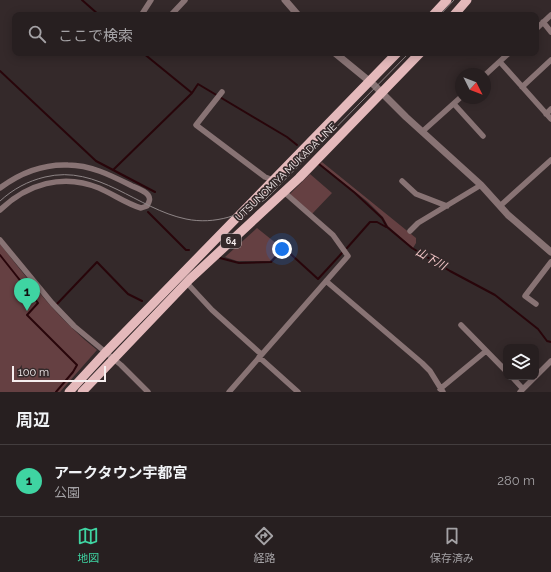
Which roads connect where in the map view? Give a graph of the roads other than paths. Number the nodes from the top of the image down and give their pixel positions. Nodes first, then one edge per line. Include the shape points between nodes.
1 (151, 0) edge
2 (185, 0) edge
3 (286, 0) edge
4 (447, 0) edge
5 (467, 0) edge
6 (143, 12) edge
7 (174, 12) edge
8 (296, 12) edge
9 (436, 12) edge
10 (457, 12) edge
11 (551, 15) edge
12 (543, 22) junction
13 (539, 26) edge
14 (551, 32) edge
15 (339, 56) edge
16 (394, 56) edge
17 (417, 56) edge
18 (506, 56) edge
19 (551, 60) edge
20 (500, 62) junction
21 (491, 70) edge
22 (369, 82) junction
23 (522, 87) junction
24 (221, 93) dead end
25 (382, 93) junction
26 (454, 104) joint
27 (551, 109) edge
28 (546, 114) junction
29 (551, 119) edge
30 (424, 131) junction
31 (483, 136) dead end
32 (551, 160) edge
33 (273, 180) junction
34 (402, 181) dead end
35 (481, 185) junction
36 (0, 188) edge
37 (284, 192) junction
38 (447, 206) junction
39 (500, 206) junction
40 (0, 210) edge
41 (410, 231) dead end
42 (0, 240) edge
43 (551, 252) edge
44 (551, 262) edge
45 (326, 281) junction
46 (186, 282) junction
47 (536, 304) dead end
48 (461, 325) dead end
49 (486, 351) junction
50 (105, 353) junction
51 (260, 356) junction
52 (113, 358) junction
53 (551, 362) edge
54 (503, 368) edge
55 (514, 380) edge
56 (442, 390) edge
57 (521, 390) edge
58 (69, 392) edge
59 (82, 392) edge
60 (148, 392) edge
61 (229, 392) edge
62 (298, 392) edge

1 - 6 street
2 - 7 street
3 - 8 street
4 - 9 main road
5 - 10 main road
11 - 12 street
12 - 13 street
12 - 14 street
15 - 22 street
16 - 22 main road, UTSUNOMIYA MUKADA LINE / 64
17 - 25 main road, UTSUNOMIYA MUKADA LINE / 64
18 - 20 street
19 - 23 street
20 - 21 street
20 - 23 street
22 - 25 street
22 - 33 main road, UTSUNOMIYA MUKADA LINE / 64
23 - 28 street
24 - 33 street via 196,125 265,177
25 - 30 street
25 - 37 main road, UTSUNOMIYA MUKADA LINE / 64
26 - 30 street
26 - 31 street
27 - 28 street
28 - 29 street
30 - 35 street
32 - 39 street
33 - 50 main road, UTSUNOMIYA MUKADA LINE / 64
34 - 38 street via 416,194
35 - 38 street
35 - 39 street
36 - 40 street via 22,174 38,168 69,165 106,173 150,197 147,206 141,208 98,187 74,181 59,181 32,188
37 - 45 street via 333,235 348,256
37 - 46 main road, UTSUNOMIYA MUKADA LINE / 64
38 - 41 street via 418,223
39 - 43 street
42 - 50 street via 52,303
44 - 47 street via 525,296
45 - 51 street
45 - 56 street via 422,363
46 - 51 street
46 - 52 main road, UTSUNOMIYA MUKADA LINE / 64
48 - 49 street
49 - 54 street
49 - 56 street
50 - 52 street
50 - 58 main road, UTSUNOMIYA MUKADA LINE / 64
51 - 61 street
51 - 62 street
52 - 59 main road, UTSUNOMIYA MUKADA LINE / 64
52 - 60 street
53 - 57 street
55 - 57 street

